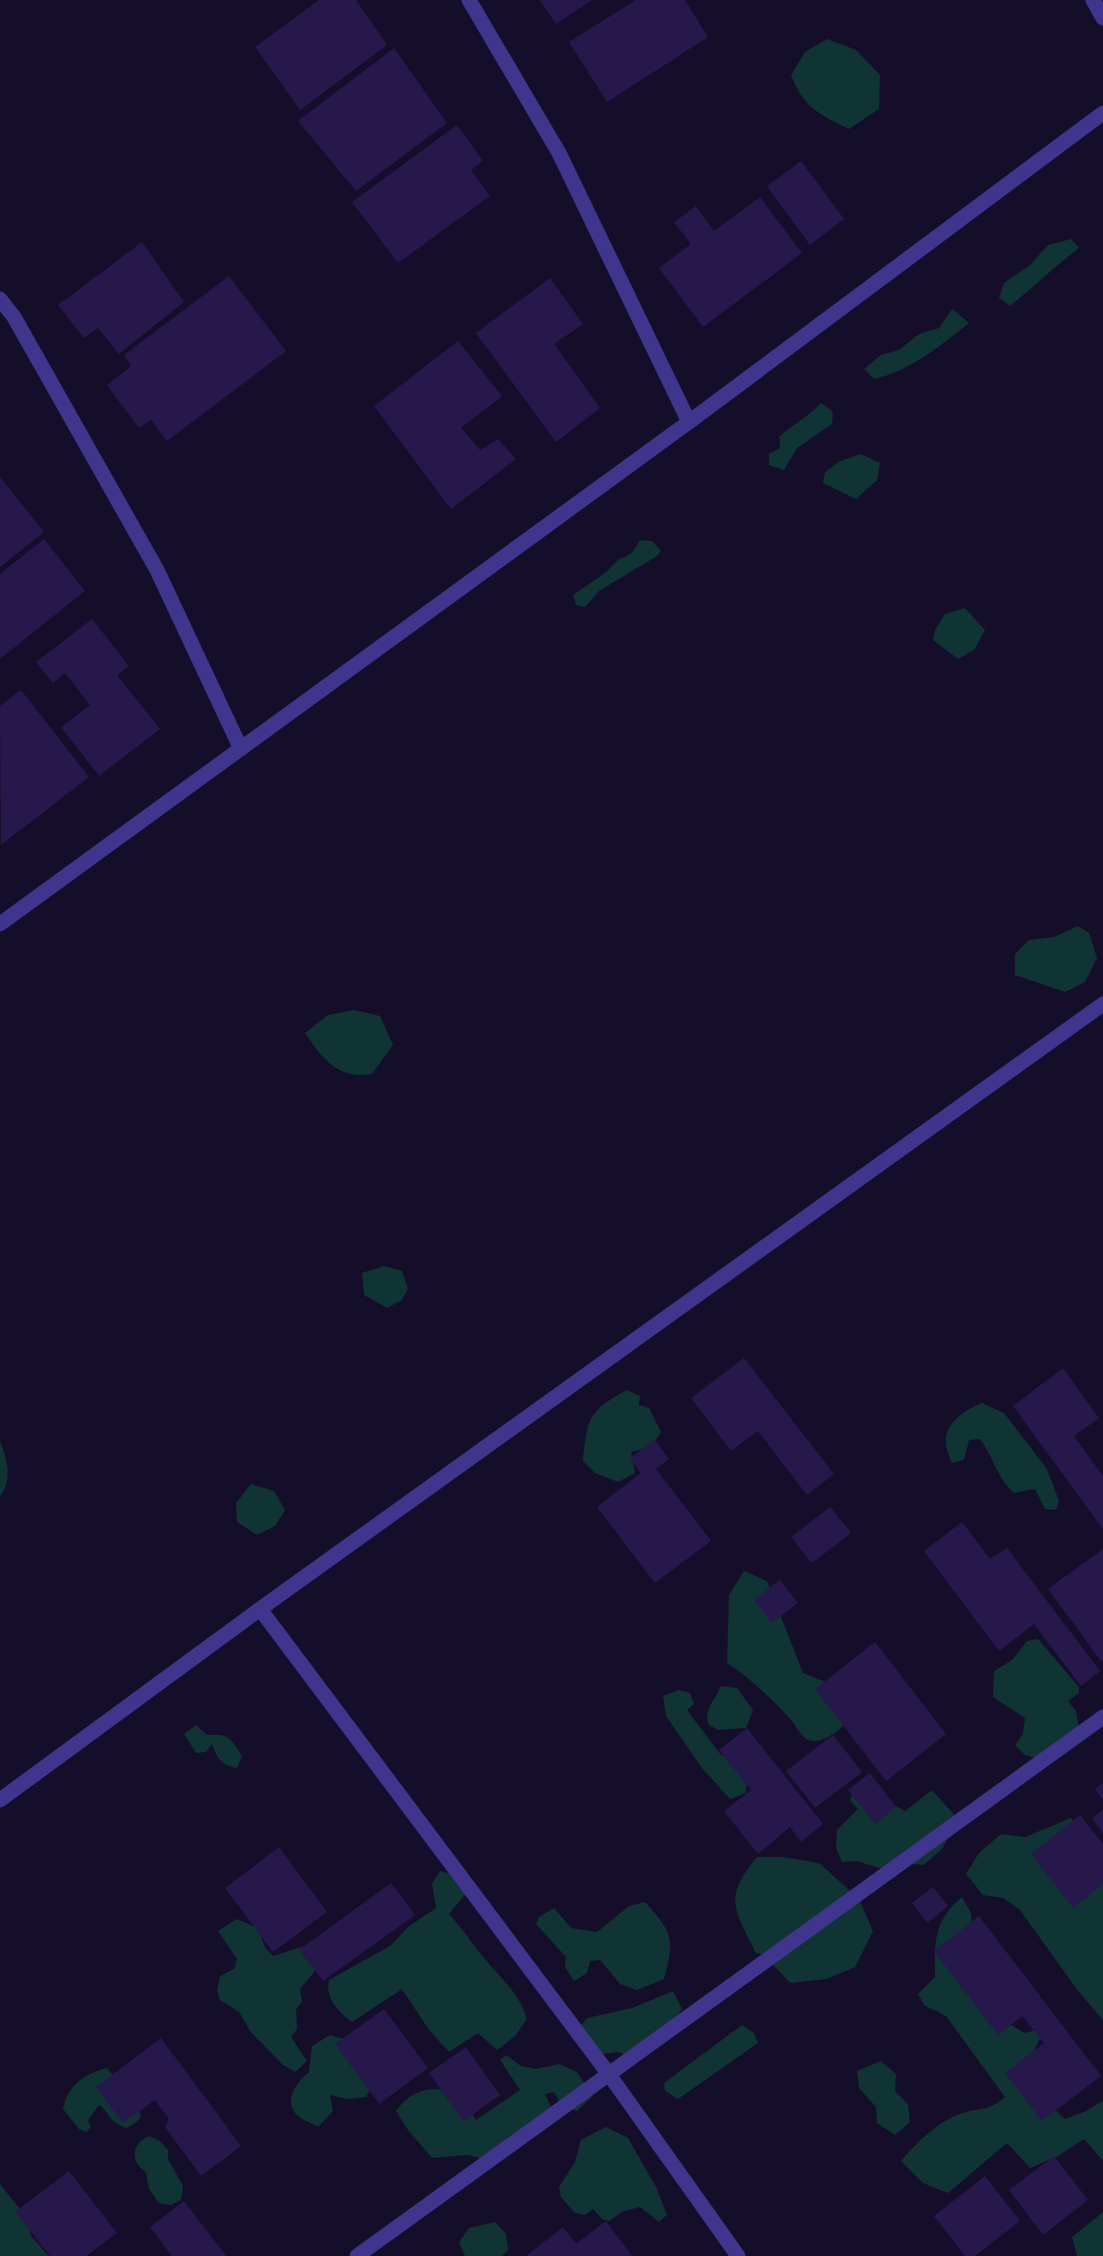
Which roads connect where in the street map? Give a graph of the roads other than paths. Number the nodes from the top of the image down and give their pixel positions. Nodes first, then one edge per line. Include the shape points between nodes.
1 (469, 0) edge
2 (1094, 0) edge
3 (1103, 18) edge
4 (1103, 113) edge
5 (0, 299) edge
6 (689, 422) junction
7 (241, 749) junction
8 (0, 924) edge
9 (1103, 1004) edge
10 (260, 1609) junction
11 (1103, 1716) edge
12 (0, 1800) edge
13 (608, 2073) junction
14 (357, 2256) edge
15 (738, 2256) edge

1 - 6 street via 559,153
2 - 3 street
4 - 6 street
5 - 7 street via 14,317 157,570
6 - 7 street
7 - 8 street
9 - 10 street
10 - 12 street
10 - 13 street
11 - 13 street
13 - 14 street
13 - 15 street

